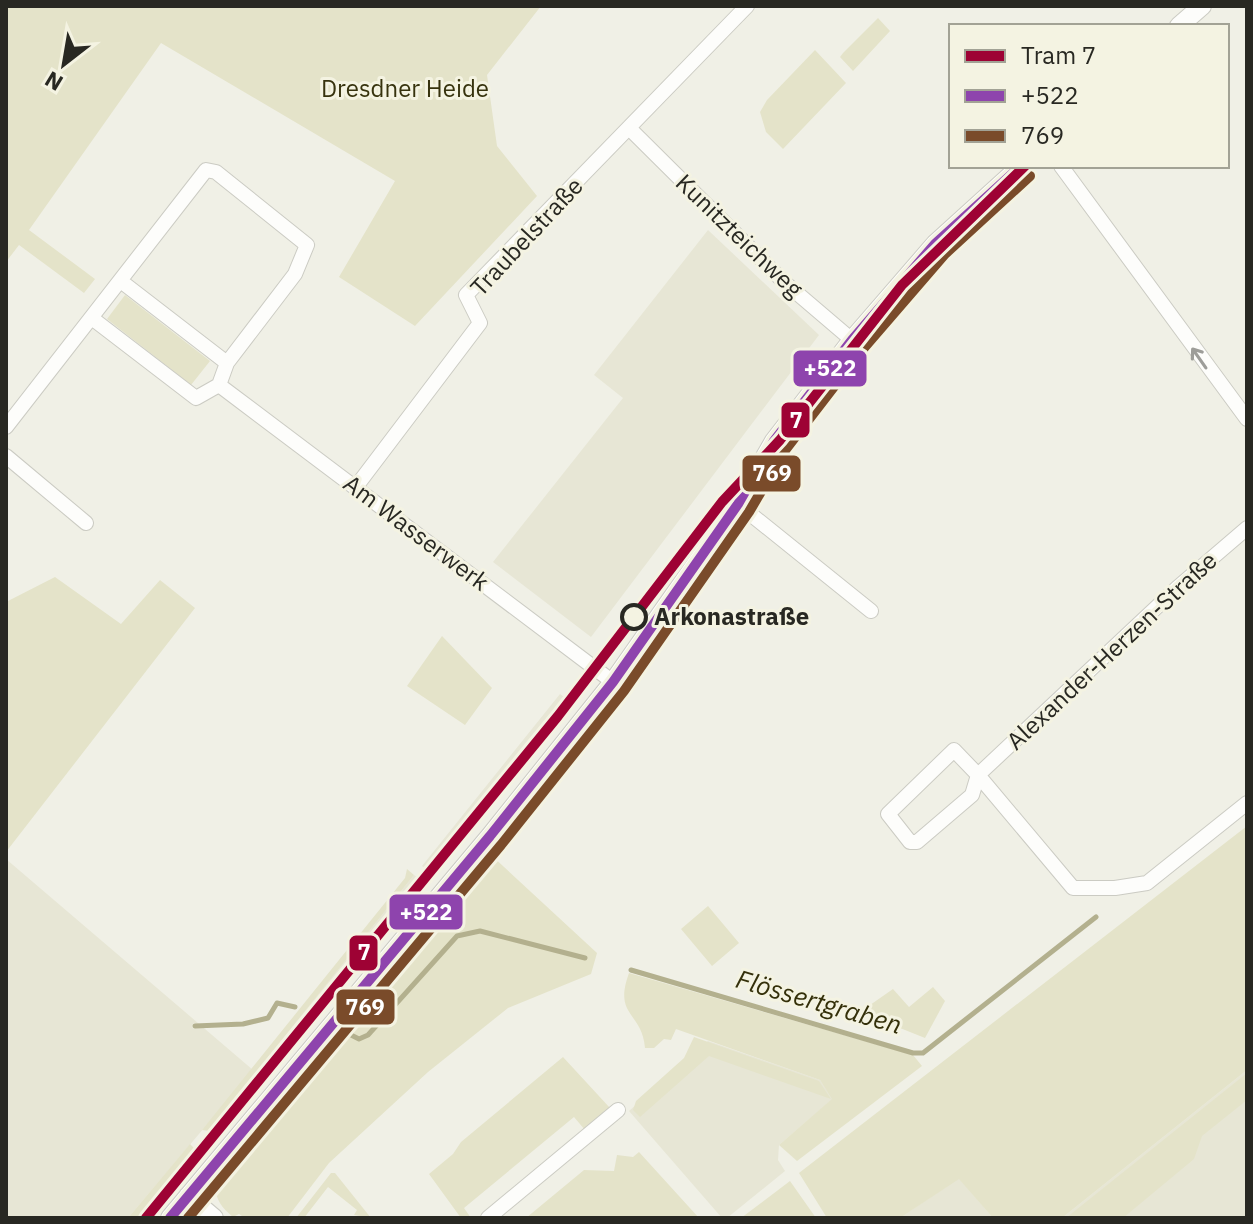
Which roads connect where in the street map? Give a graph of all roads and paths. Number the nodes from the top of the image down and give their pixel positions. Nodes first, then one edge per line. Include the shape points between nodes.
1 (747, 6) edge
2 (1202, 6) edge
3 (1181, 24) edge
4 (629, 128) junction
5 (1019, 168) edge
6 (1062, 168) edge
7 (122, 282) junction
8 (93, 319) junction
9 (852, 340) junction
10 (227, 363) junction
11 (219, 385) junction
12 (1247, 419) edge
13 (6, 427) edge
14 (6, 456) edge
15 (355, 488) junction
16 (738, 504) junction
17 (86, 523) dead end
18 (1247, 528) edge
19 (871, 611) dead end
20 (613, 682) junction
21 (978, 775) junction
22 (1247, 803) edge
23 (618, 1110) dead end
24 (188, 1196) junction
25 (170, 1218) edge
26 (214, 1218) edge
27 (488, 1218) edge

1 - 4 street, Traubelstraße
2 - 3 main road
4 - 9 street, Kunitzteichweg via 784,282
4 - 15 street, Traubelstraße via 466,295 480,323
5 - 9 main road via 935,244
12 -> 6 street
7 - 8 street
7 - 10 street
7 - 10 street via 206,170 216,172 277,219 301,238 306,253
8 - 11 street via 196,398
8 - 13 street
9 - 16 main road via 774,441
10 - 11 street
11 - 15 street, Am Wasserwerk
14 - 17 street
15 - 20 street, Am Wasserwerk
16 - 19 street
16 - 20 main road
18 - 21 street, Alexander-Herzen-Straße
20 - 24 main road
21 - 21 street, Alexander-Herzen-Straße via 954,750 888,814 910,842 917,842 972,795
21 - 22 street, Alexander-Herzen-Straße via 1073,888 1147,883
23 - 27 street
24 - 25 main road
24 - 26 main road

